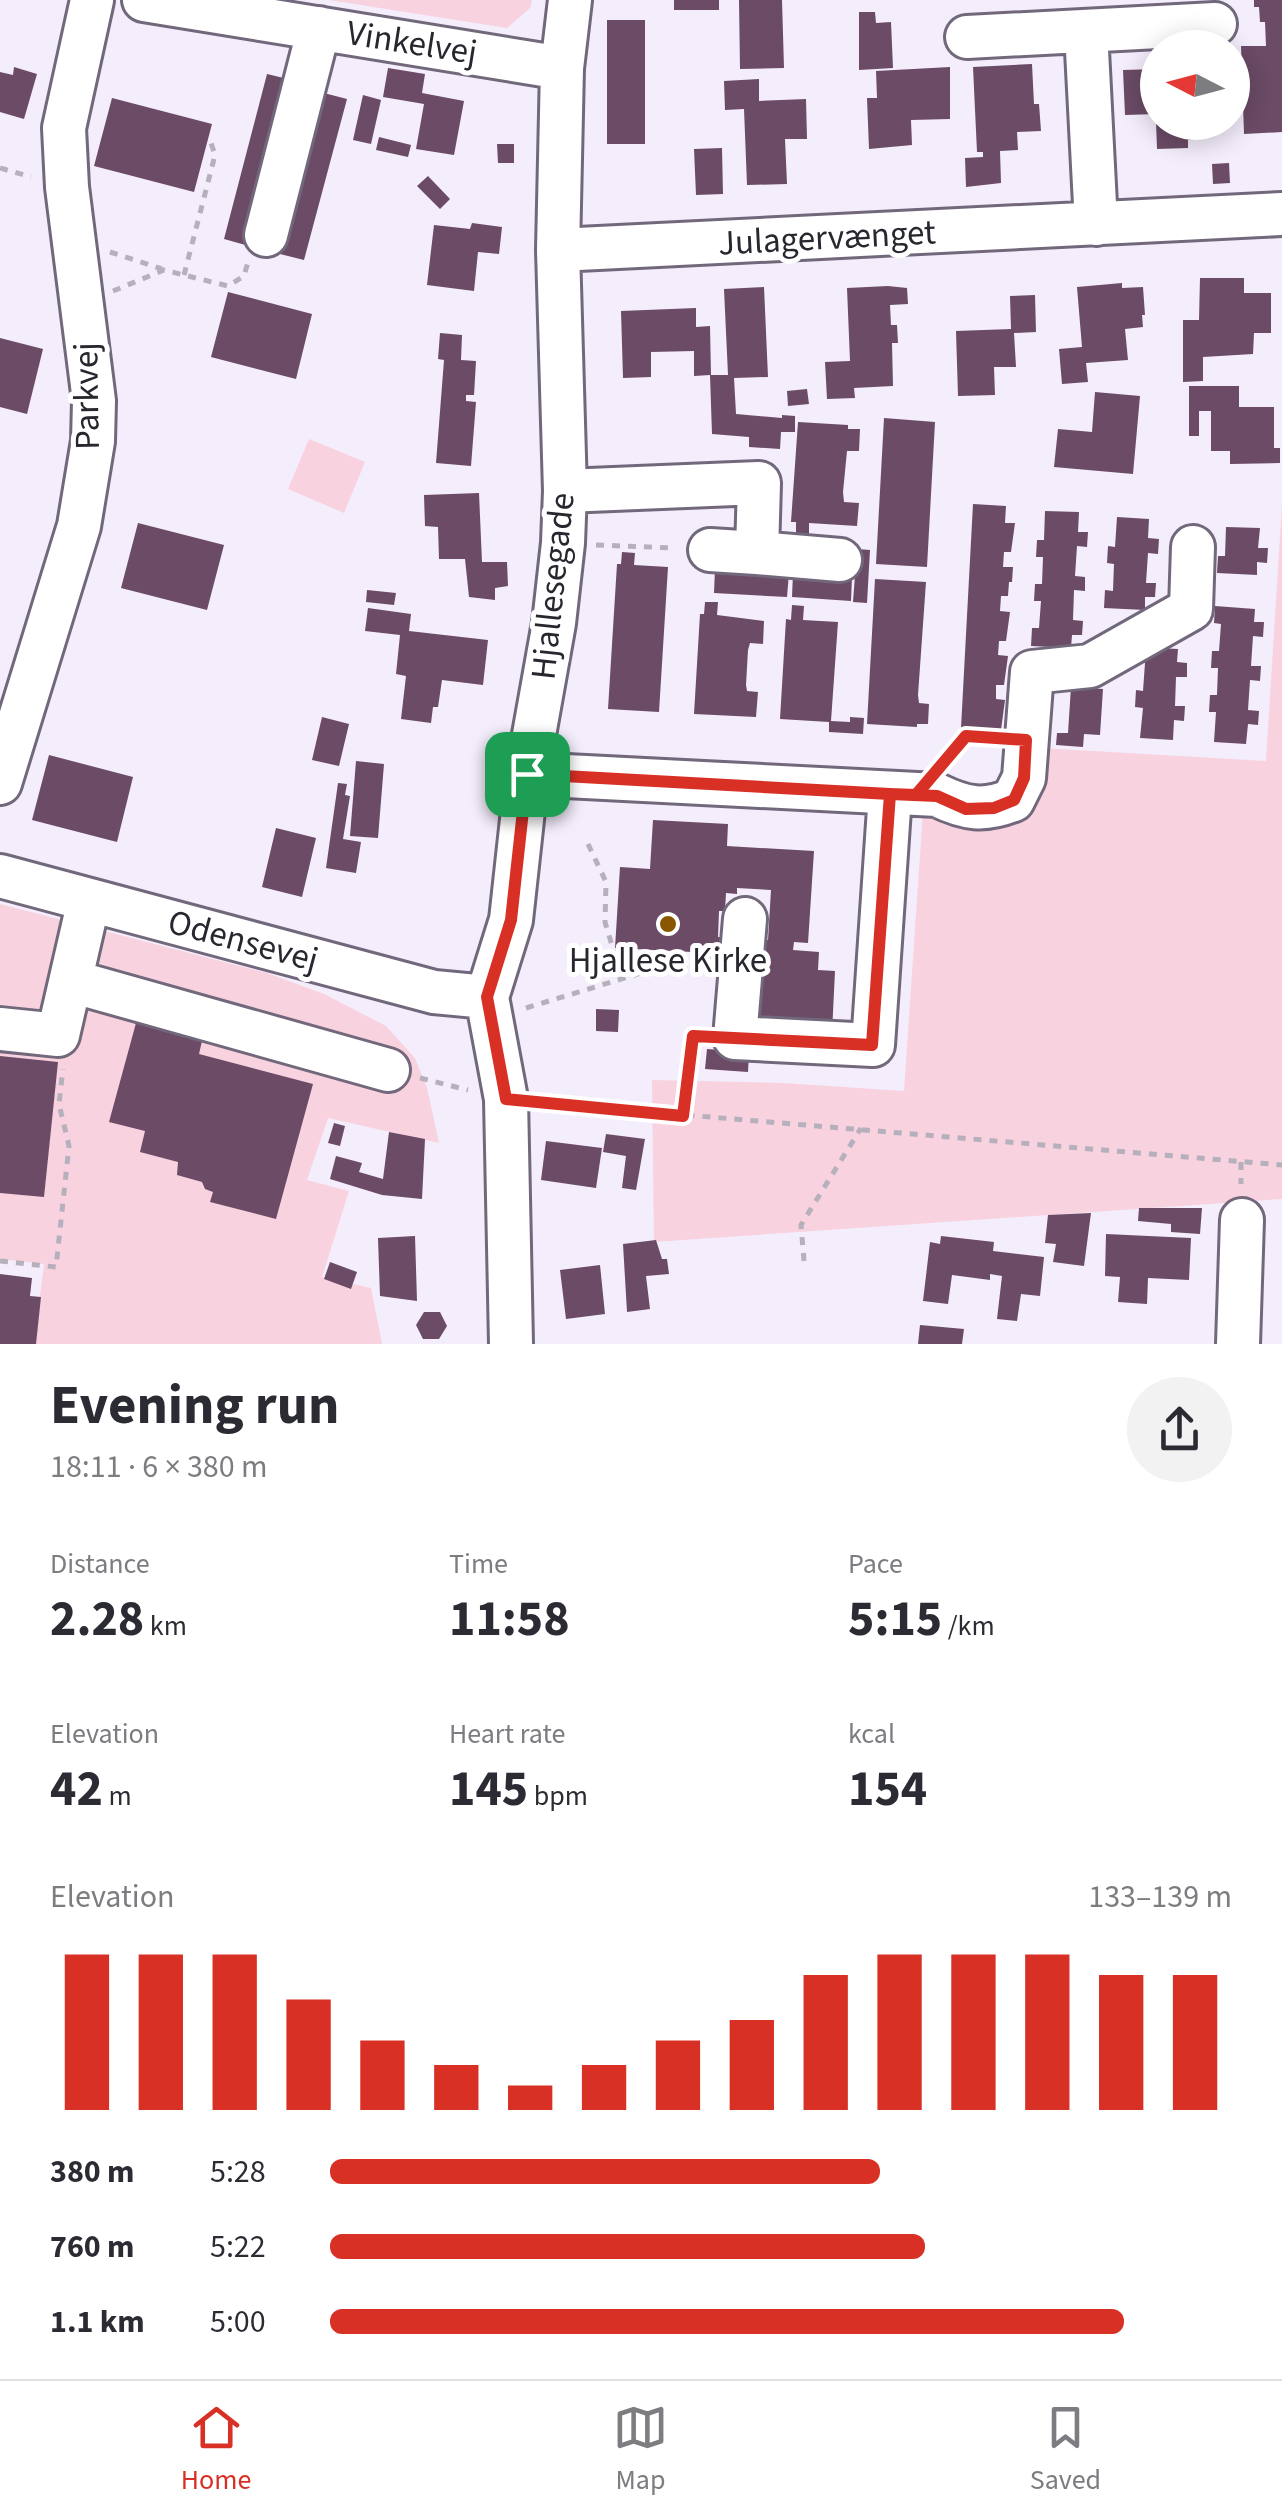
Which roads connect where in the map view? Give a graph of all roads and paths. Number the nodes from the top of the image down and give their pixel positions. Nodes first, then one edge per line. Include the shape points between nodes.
1 (92, 0) edge
2 (144, 0) edge
3 (570, 0) edge
4 (1216, 24) dead end
5 (319, 28) junction
6 (1086, 31) junction
7 (967, 38) dead end
8 (562, 68) junction
9 (211, 143) dead end
10 (1282, 214) edge
11 (1096, 224) junction
12 (266, 234) joint
13 (75, 244) junction
14 (558, 250) junction
15 (164, 270) junction
16 (184, 275) junction
17 (83, 304) junction
18 (565, 491) junction
19 (564, 543) junction
20 (1193, 547) dead end
21 (710, 550) joint
22 (756, 553) junction
23 (840, 560) dead end
24 (11, 706) edge
25 (1026, 740) junction
26 (527, 774) junction
27 (0, 783) edge
28 (903, 794) junction
29 (588, 844) dead end
30 (0, 876) edge
31 (89, 900) junction
32 (744, 919) dead end
33 (740, 971) junction
34 (636, 974) junction
35 (70, 981) junction
36 (506, 1002) junction
37 (0, 1029) edge
38 (58, 1035) junction
39 (735, 1038) junction
40 (388, 1070) joint
41 (506, 1099) junction
42 (683, 1116) junction
43 (861, 1128) junction
44 (1282, 1165) edge
45 (1242, 1220) dead end
46 (804, 1260) dead end
47 (0, 1261) edge
48 (511, 1344) edge
49 (1238, 1344) edge

1 - 13 street, Parkvej via 64,128
2 - 5 street, Vinkelvej
3 - 8 street, Hjallesegade
4 - 6 street
5 - 8 street, Vinkelvej
5 - 12 street
6 - 7 street
6 - 11 street
8 - 14 street, Hjallesegade
9 - 16 path via 215,155
10 - 11 street, Julagervænget
11 - 14 street, Julagervænget
12 - 16 path via 252,243 244,276 228,286
13 - 15 path via 89,242
13 - 17 street, Parkvej
14 - 18 street, Hjallesegade
15 - 16 path
15 - 17 path
17 - 24 street, Parkvej via 94,401 79,526
18 - 19 street, Hjallesegade
18 - 22 street via 759,483
19 - 21 path
19 - 26 street, Hjallesegade
20 - 25 street via 1191,609 1090,666 1032,672
21 - 22 street
22 - 23 street
24 - 27 street, Parkvej
25 - 28 path via 966,736
25 - 28 street via 1024,778 1014,800 966,809 937,796
26 - 28 street
26 - 36 street, Hjallesegade
28 - 39 street via 872,1045
29 - 34 path via 606,882 604,922 614,952
30 - 31 street, Odensevej
31 - 35 street
31 - 36 street, Odensevej via 434,992
32 - 33 street
33 - 34 path via 664,966
33 - 39 street
34 - 36 path
35 - 38 street
35 - 40 street
36 - 41 street, Hjallesegade
37 - 38 street
38 - 47 path via 64,1050 59,1104 69,1146 56,1267
39 - 42 path via 693,1036
40 - 41 path
41 - 42 path
41 - 48 street, Hjallesegade
42 - 43 path
43 - 44 path
43 - 46 path via 801,1225
45 - 49 street

